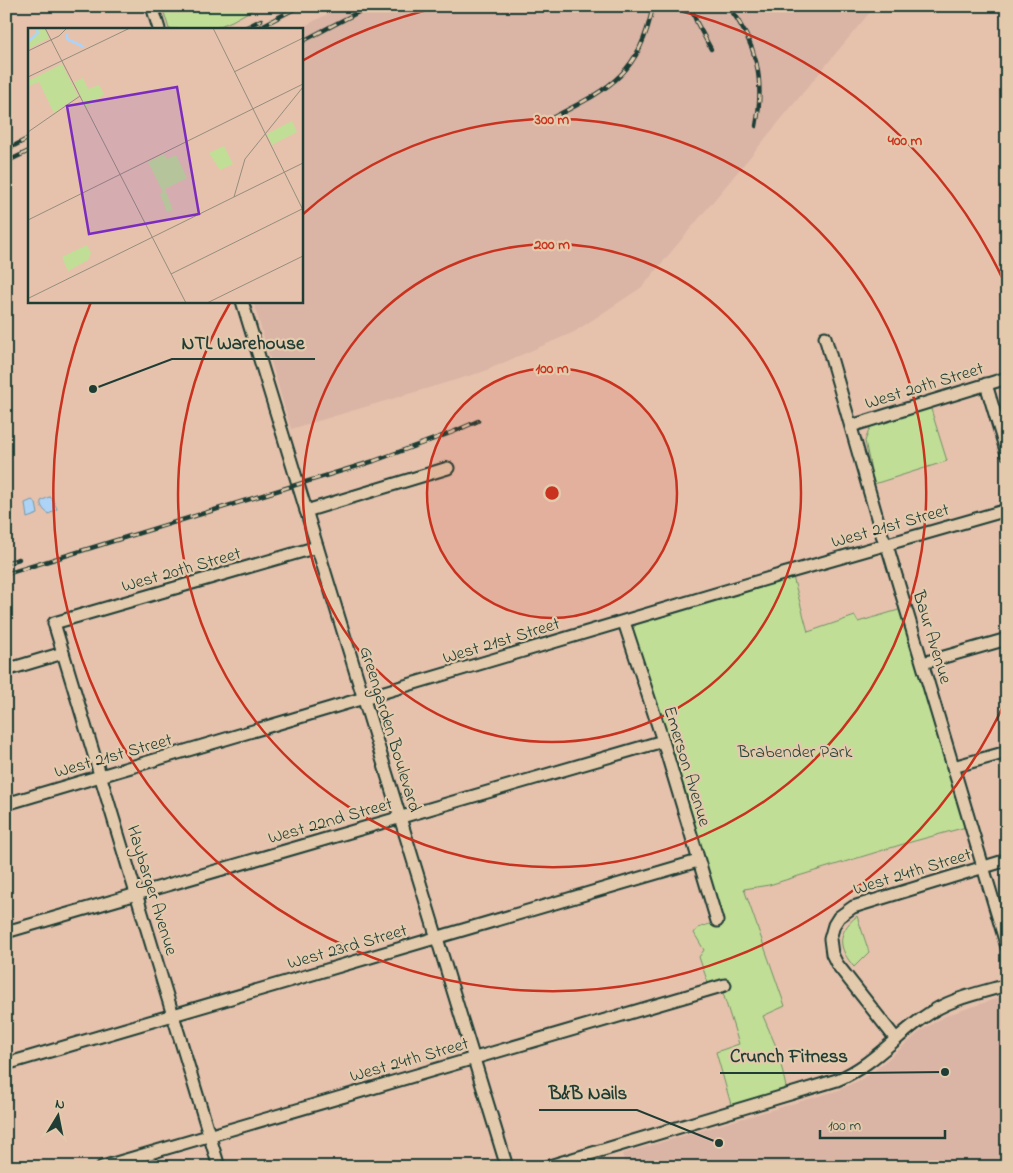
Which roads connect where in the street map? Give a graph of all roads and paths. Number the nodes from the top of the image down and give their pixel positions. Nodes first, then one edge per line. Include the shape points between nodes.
1 (152, 6) edge
2 (159, 28) edge
3 (242, 302) edge
4 (825, 337) dead end
5 (1007, 378) edge
6 (986, 384) junction
7 (851, 426) junction
8 (1007, 454) edge
9 (448, 468) dead end
10 (1007, 510) edge
11 (306, 511) junction
12 (886, 545) junction
13 (317, 548) junction
14 (624, 622) junction
15 (54, 623) joint
16 (1007, 639) edge
17 (63, 653) junction
18 (923, 663) junction
19 (6, 670) edge
20 (363, 700) junction
21 (663, 741) junction
22 (1007, 752) edge
23 (953, 767) junction
24 (101, 777) junction
25 (6, 804) edge
26 (400, 818) junction
27 (1007, 860) edge
28 (698, 861) junction
29 (983, 867) junction
30 (137, 895) junction
31 (716, 922) dead end
32 (6, 932) edge
33 (436, 938) junction
34 (1007, 947) edge
35 (725, 985) dead end
36 (1007, 985) edge
37 (173, 1015) junction
38 (896, 1039) junction
39 (473, 1058) junction
40 (6, 1064) edge
41 (210, 1136) junction
42 (102, 1167) edge
43 (219, 1167) edge
44 (506, 1167) edge
45 (546, 1167) edge

1 - 2 street
3 - 11 street, Greengarden Boulevard
4 - 7 street, Baur Avenue
5 - 6 street, West 20th Street
6 - 7 street, West 20th Street
6 - 8 street
7 - 12 street, Baur Avenue
9 - 11 street
10 - 12 street, West 21st Street
11 - 13 street, Greengarden Boulevard
12 - 14 street, West 21st Street
12 - 18 street, Baur Avenue
13 - 15 street, West 20th Street
13 - 20 street, Greengarden Boulevard
14 - 20 street, West 21st Street
14 - 21 street, Emerson Avenue
15 - 17 street, Haybarger Avenue
16 - 18 street
17 - 19 street
17 - 24 street, Haybarger Avenue
18 - 23 street, Baur Avenue
20 - 24 street, West 21st Street
20 - 26 street, Greengarden Boulevard
21 - 26 street, West 22nd Street
21 - 28 street, Emerson Avenue
22 - 23 street
23 - 29 street, Baur Avenue
24 - 25 street, West 21st Street
24 - 30 street, Haybarger Avenue
26 - 30 street, West 22nd Street
26 - 33 street, Greengarden Boulevard
27 - 29 street, West 24th Street
28 - 31 street, Emerson Avenue
28 - 33 street, West 23rd Street
29 - 34 street, Baur Avenue
29 - 38 street, West 24th Street via 853,907 834,925 830,944 837,964
30 - 32 street, West 22nd Street
30 - 37 street, Haybarger Avenue
33 - 37 street, West 23rd Street
33 - 39 street, Greengarden Boulevard
35 - 39 street, West 24th Street
36 - 38 street via 944,1005 924,1016
37 - 40 street, West 23rd Street
37 - 41 street, Haybarger Avenue
38 - 45 street via 866,1064 837,1080
39 - 41 street, West 24th Street
39 - 44 street, Greengarden Boulevard
41 - 42 street, West 24th Street
41 - 43 street, Haybarger Avenue

